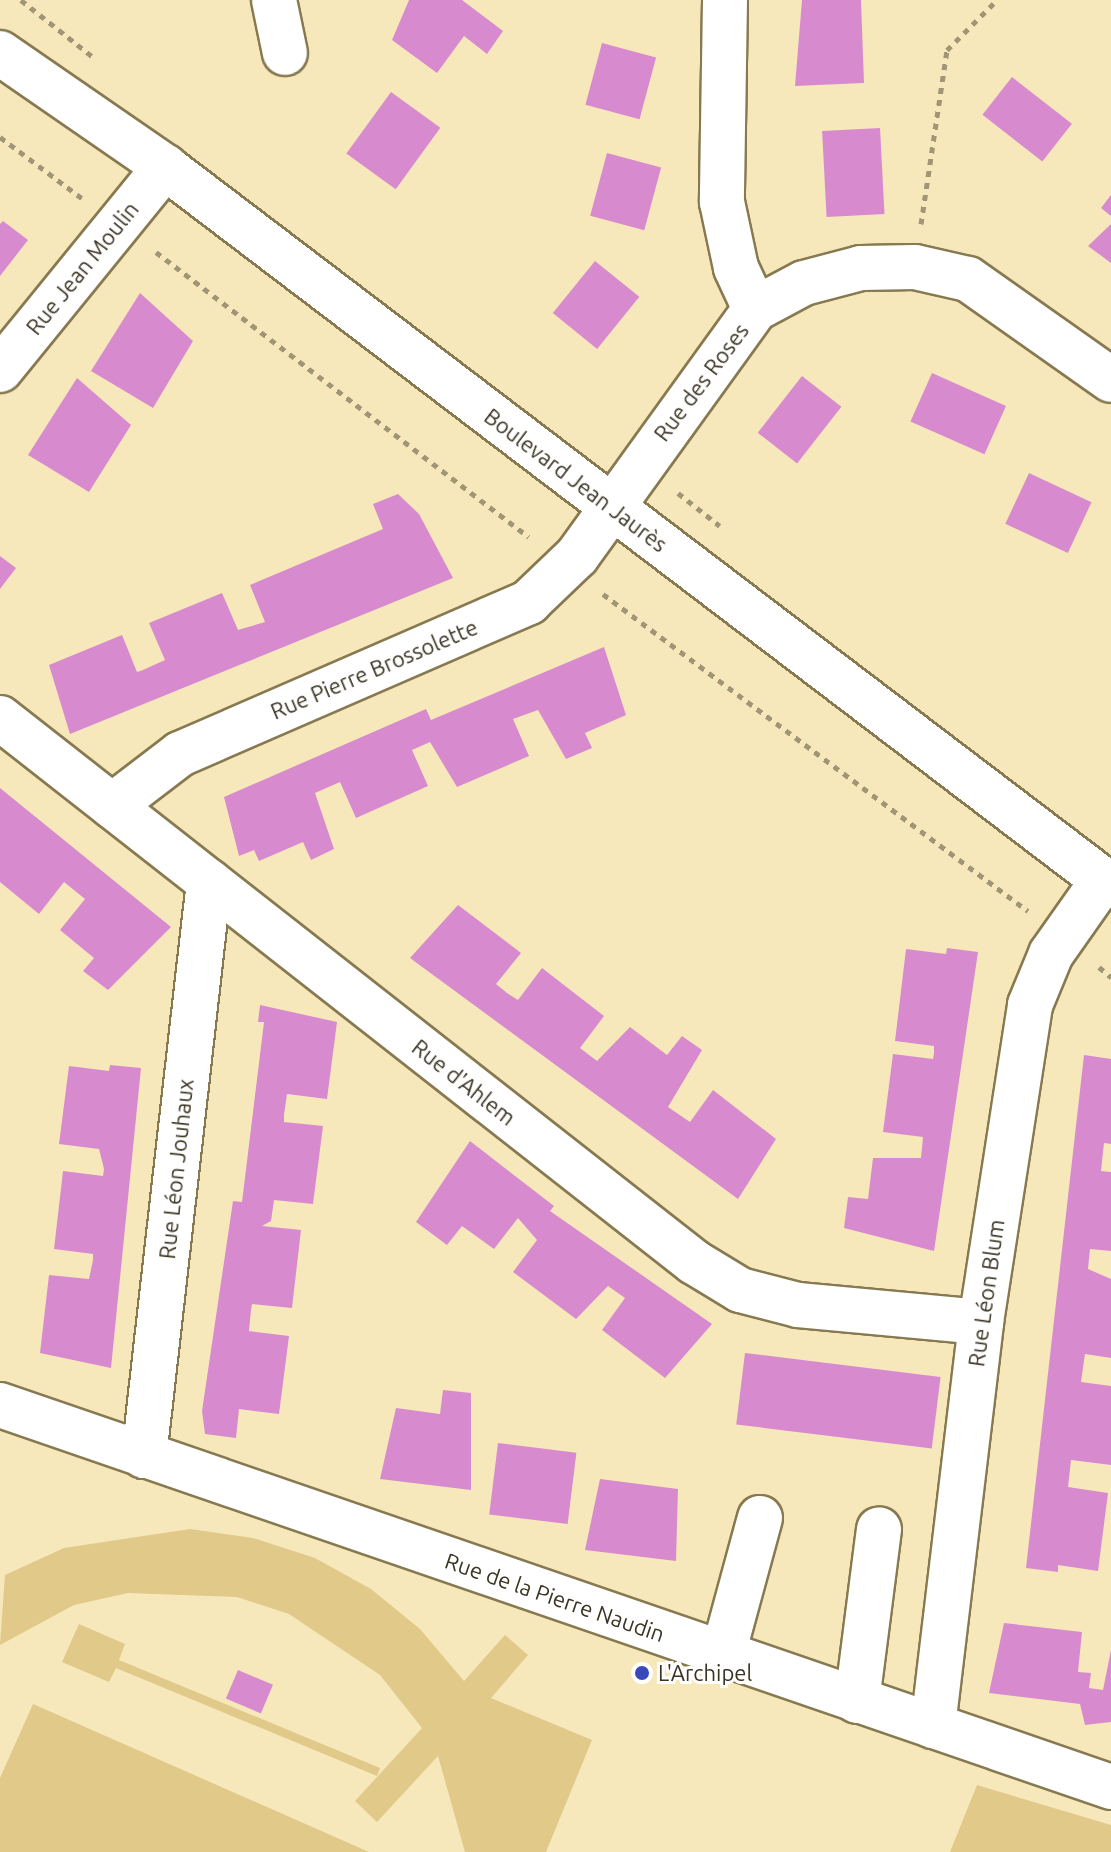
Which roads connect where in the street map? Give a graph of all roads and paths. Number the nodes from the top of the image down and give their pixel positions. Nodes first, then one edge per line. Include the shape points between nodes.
1 (274, 0) edge
2 (725, 0) edge
3 (997, 0) edge
4 (0, 42) edge
5 (0, 53) edge
6 (285, 53) dead end
7 (38, 77) junction
8 (0, 137) edge
9 (165, 167) junction
10 (86, 201) dead end
11 (146, 245) dead end
12 (915, 267) junction
13 (755, 309) junction
14 (0, 370) edge
15 (1111, 380) edge
16 (609, 505) junction
17 (538, 544) dead end
18 (588, 583) dead end
19 (0, 718) edge
20 (112, 806) junction
21 (209, 882) junction
22 (1107, 883) edge
23 (1038, 918) dead end
24 (981, 1322) junction
25 (0, 1405) edge
26 (144, 1456) junction
27 (760, 1518) dead end
28 (879, 1529) dead end
29 (723, 1654) junction
30 (857, 1701) junction
31 (933, 1726) junction
32 (1111, 1787) edge

1 - 6 street
2 - 13 street via 722,202 736,268
3 - 12 path via 947,50
4 - 7 street, Boulevard Jean Jaurès
5 - 7 street, Boulevard Jean Jaurès
7 - 9 street, Boulevard Jean Jaurès
8 - 10 path
9 - 14 street, Rue Jean Moulin
9 - 16 street, Boulevard Jean Jaurès
11 - 17 path
12 - 13 street, Rue des Roses via 861,268 804,283
12 - 15 street, Rue des Roses via 968,279
13 - 16 street, Rue des Roses
16 - 20 street, Rue Pierre Brossolette via 557,580 529,602 180,754
16 - 22 street, Boulevard Jean Jaurès
18 - 23 path
19 - 20 street, Rue d'Ahlem
20 - 21 street, Rue d'Ahlem
21 - 24 street, Rue d'Ahlem via 694,1262 740,1290 798,1305
21 - 26 street, Rue Léon Jouhaux
22 - 24 street, Rue Léon Blum via 1051,954 1030,1005
24 - 31 street, Rue Léon Blum
25 - 26 street, Rue de la Pierre Naudin
26 - 29 street, Rue de la Pierre Naudin
27 - 29 street
28 - 30 street
29 - 30 street, Rue de la Pierre Naudin
30 - 31 street, Rue de la Pierre Naudin
31 - 32 street, Rue de la Pierre Naudin

